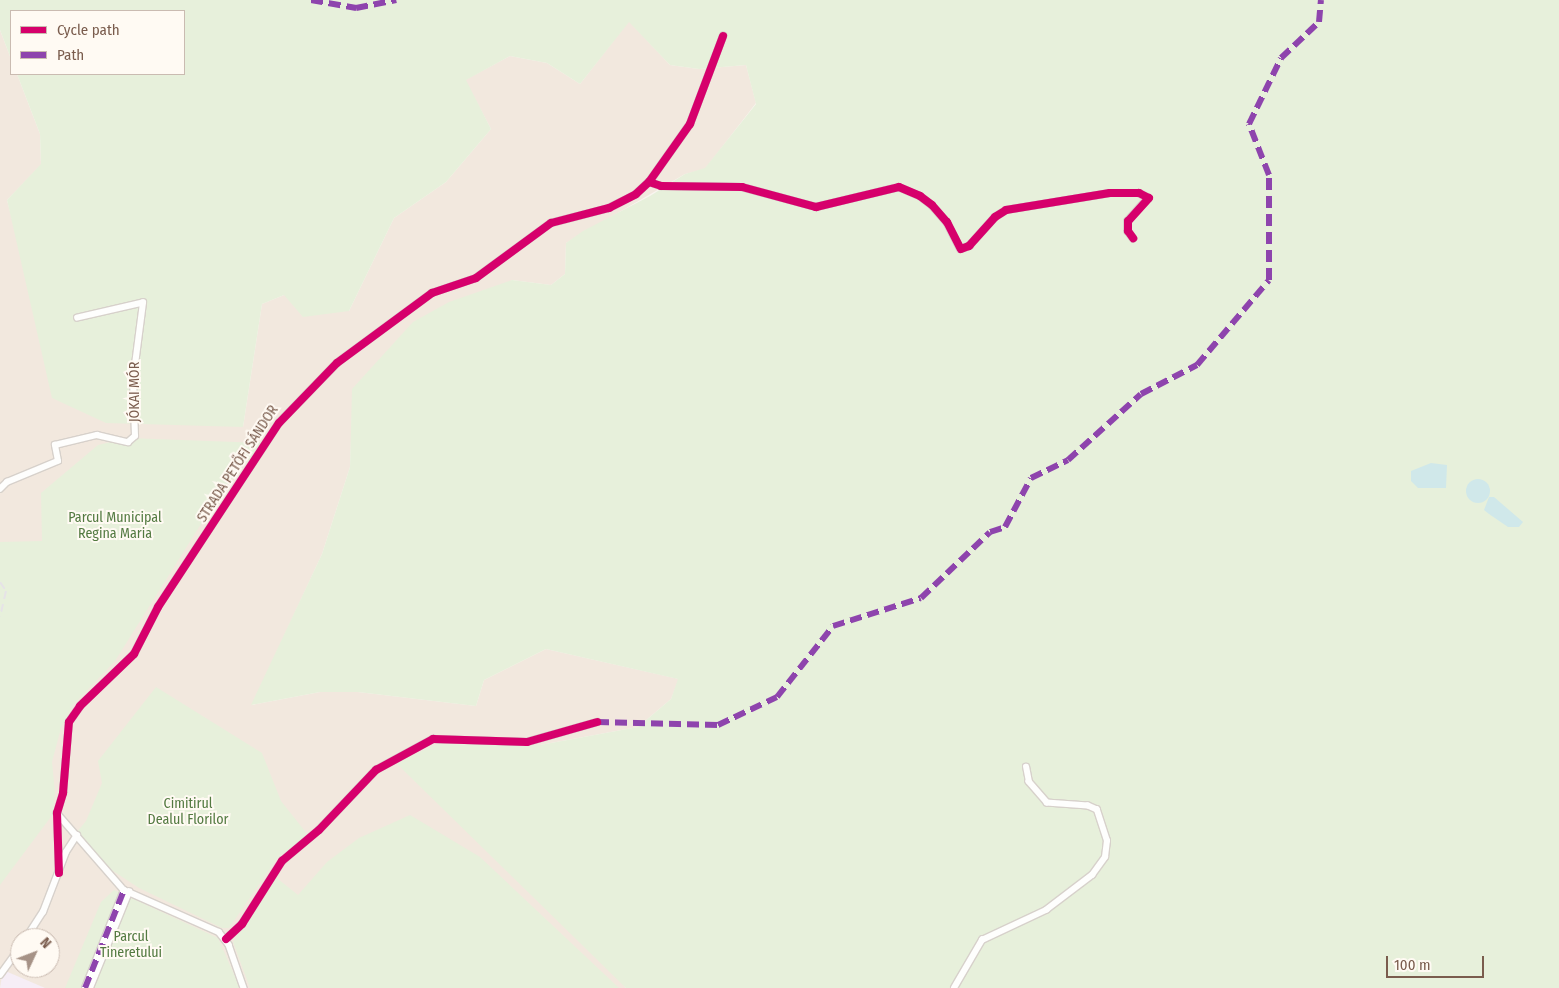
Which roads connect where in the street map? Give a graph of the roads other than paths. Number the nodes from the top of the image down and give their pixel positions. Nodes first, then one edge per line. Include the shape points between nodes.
1 (723, 36) dead end
2 (650, 182) junction
3 (1134, 238) dead end
4 (78, 318) dead end
5 (0, 488) edge
6 (597, 722) dead end
7 (1026, 767) dead end
8 (57, 813) junction
9 (77, 835) junction
10 (59, 873) junction
11 (126, 891) junction
12 (33, 928) edge
13 (226, 939) junction
14 (10, 961) edge
15 (0, 975) edge
16 (85, 988) edge
17 (90, 988) edge
18 (244, 988) edge
19 (954, 988) edge

1 - 2 street, STRADA PETŐFI SÁNDOR via 690,124
2 - 3 street via 661,186 742,186 816,207 899,187 932,205 947,222 961,249 969,246 995,217 1006,210 1110,193 1139,193 1149,200 1128,221 1128,231
2 - 8 street, STRADA PETŐFI SÁNDOR via 621,203 551,223 476,278 432,293 337,362 294,404 255,457 191,560 161,601 134,654 80,706 69,722 63,793
4 - 5 street, JÓKAI MÓR via 144,303 133,380 134,439 127,442 97,435 55,445 58,461 13,479
6 - 13 street via 527,742 432,739 376,770 319,830 282,861 242,924
7 - 19 street via 1029,782 1046,803 1088,806 1097,810 1106,841 1105,858 1092,875 1046,910 982,940
8 - 9 street
8 - 10 street, STRADA PETŐFI SÁNDOR
9 - 10 street
9 - 11 street
10 - 12 street, STRADA PETŐFI SÁNDOR
11 - 13 street via 212,927
11 - 16 street
11 - 17 street
13 - 18 street
14 - 15 street

